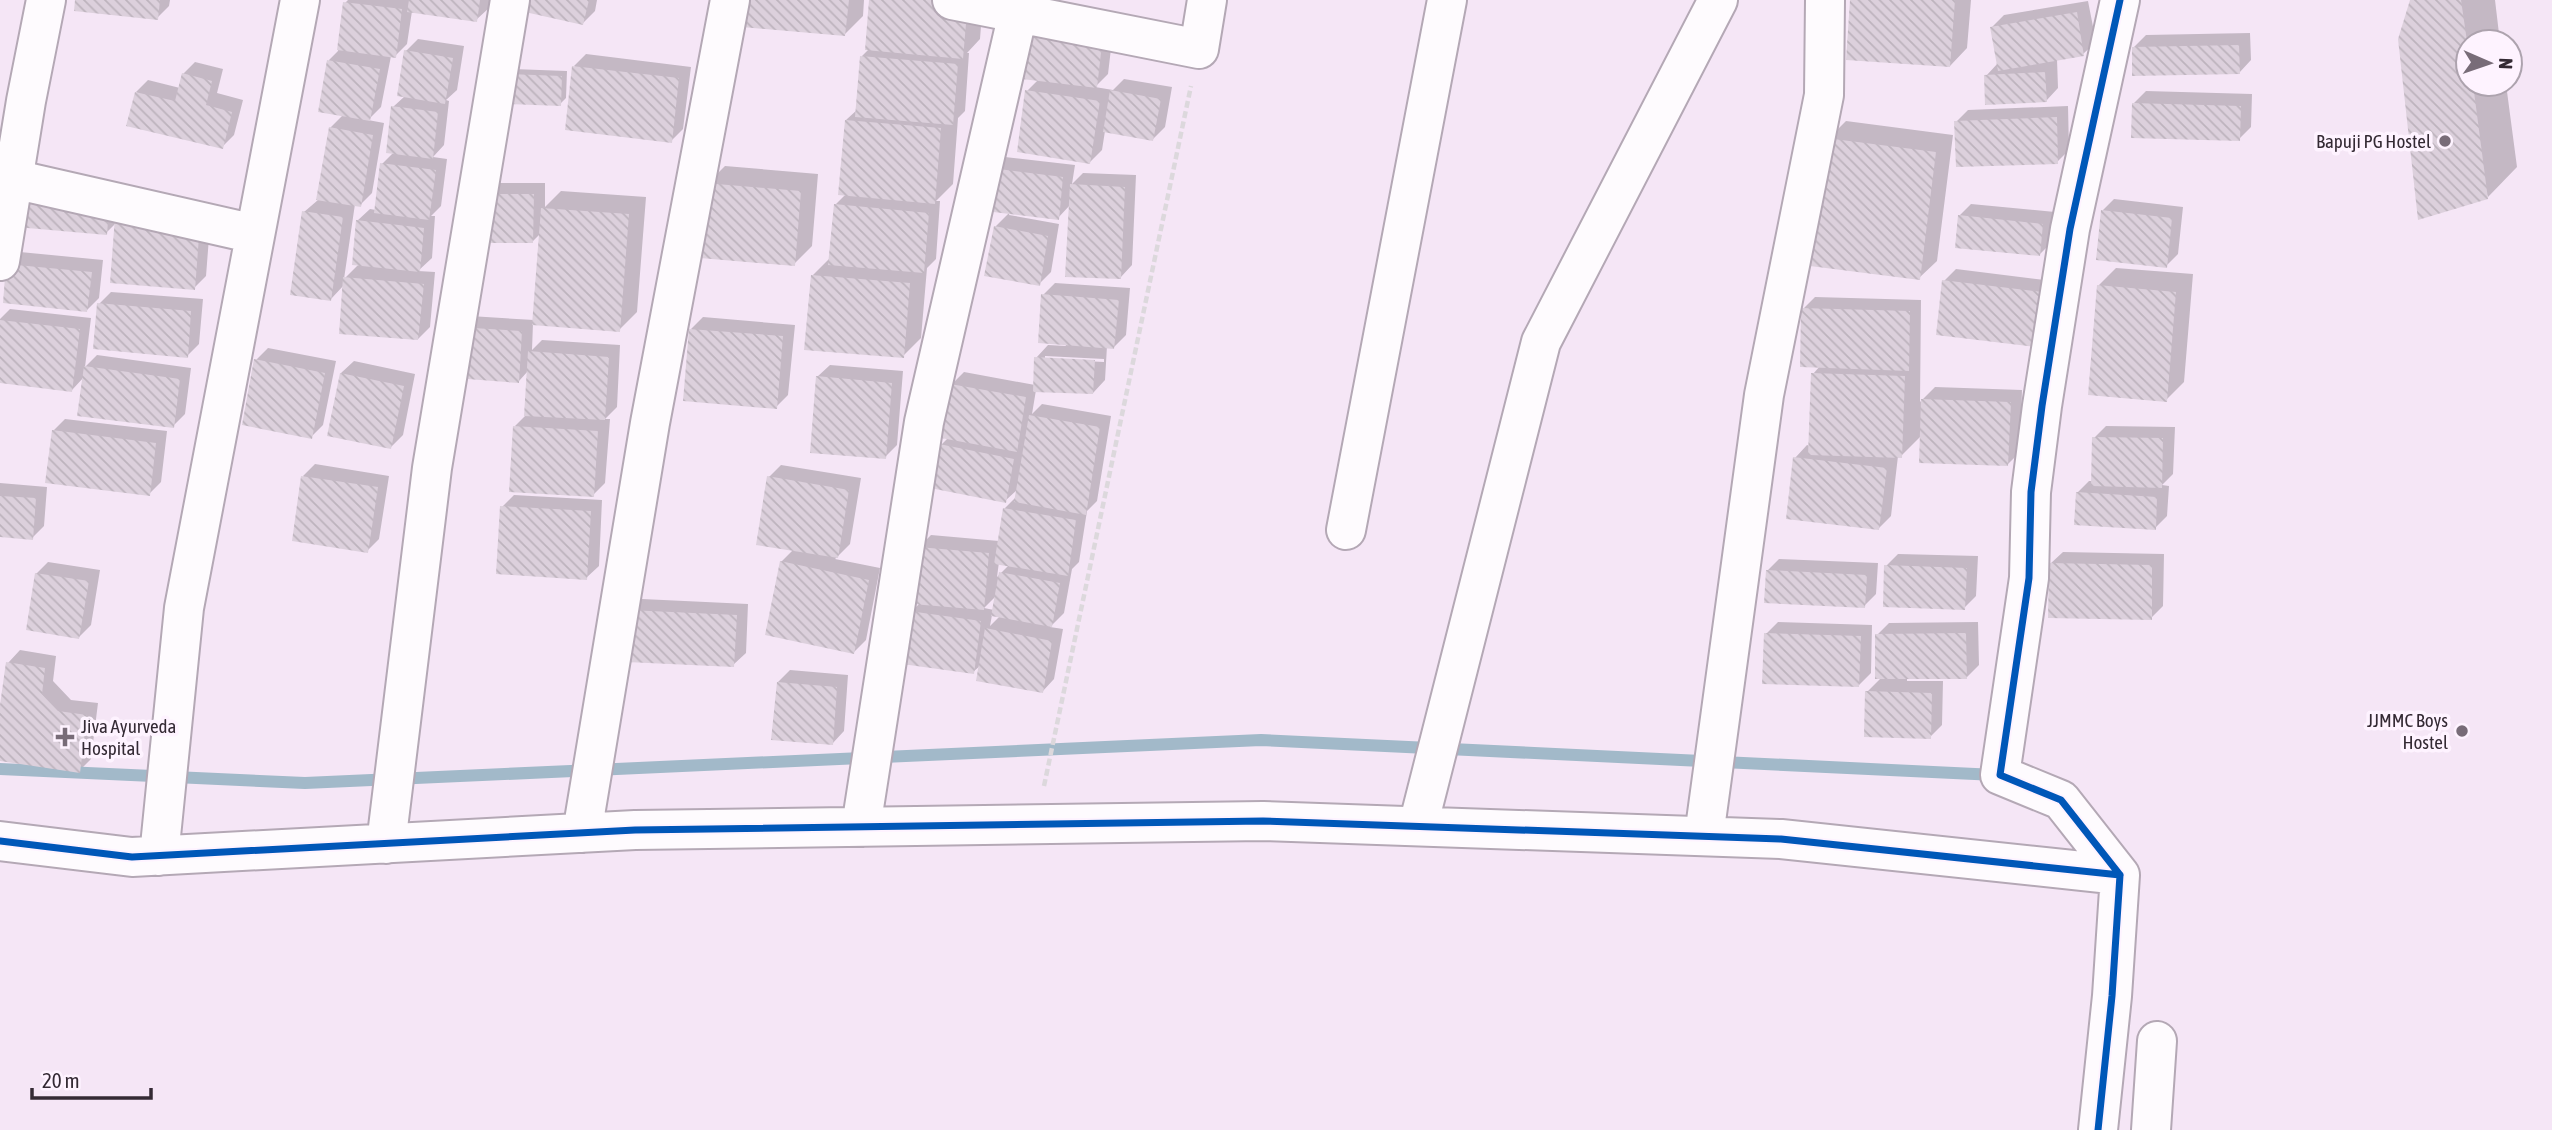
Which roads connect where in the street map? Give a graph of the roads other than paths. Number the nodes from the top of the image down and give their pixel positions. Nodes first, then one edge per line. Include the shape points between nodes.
1 (46, 0) edge
2 (300, 0) edge
3 (510, 0) edge
4 (730, 0) edge
5 (1207, 0) edge
6 (1447, 0) edge
7 (1718, 0) edge
8 (1825, 0) edge
9 (2120, 0) edge
10 (963, 1) edge
11 (1018, 13) junction
12 (7, 178) edge
13 (255, 234) junction
14 (0, 261) edge
15 (1346, 530) dead end
16 (1418, 826) junction
17 (861, 827) junction
18 (582, 833) junction
19 (1704, 836) junction
20 (0, 841) edge
21 (386, 844) junction
22 (159, 856) junction
23 (2120, 875) junction
24 (2157, 1041) dead end
25 (2098, 1130) edge
26 (2151, 1130) edge

1 - 12 street
2 - 13 street
3 - 21 street via 432,468
4 - 18 street via 649,423
5 - 11 street via 1199,49
6 - 15 street
7 - 16 street via 1541,342
8 - 19 street via 1824,94 1764,395
9 - 23 street via 2070,229 2042,405 2031,492 2029,578 2000,775 2061,800
10 - 11 street
11 - 17 street via 924,422
12 - 13 street
12 - 14 street
13 - 22 street via 184,608
16 - 17 street via 1263,821
16 - 19 street
17 - 18 street
18 - 21 street
19 - 23 street via 1781,839
20 - 22 street via 132,858
21 - 22 street
23 - 25 street
24 - 26 street

